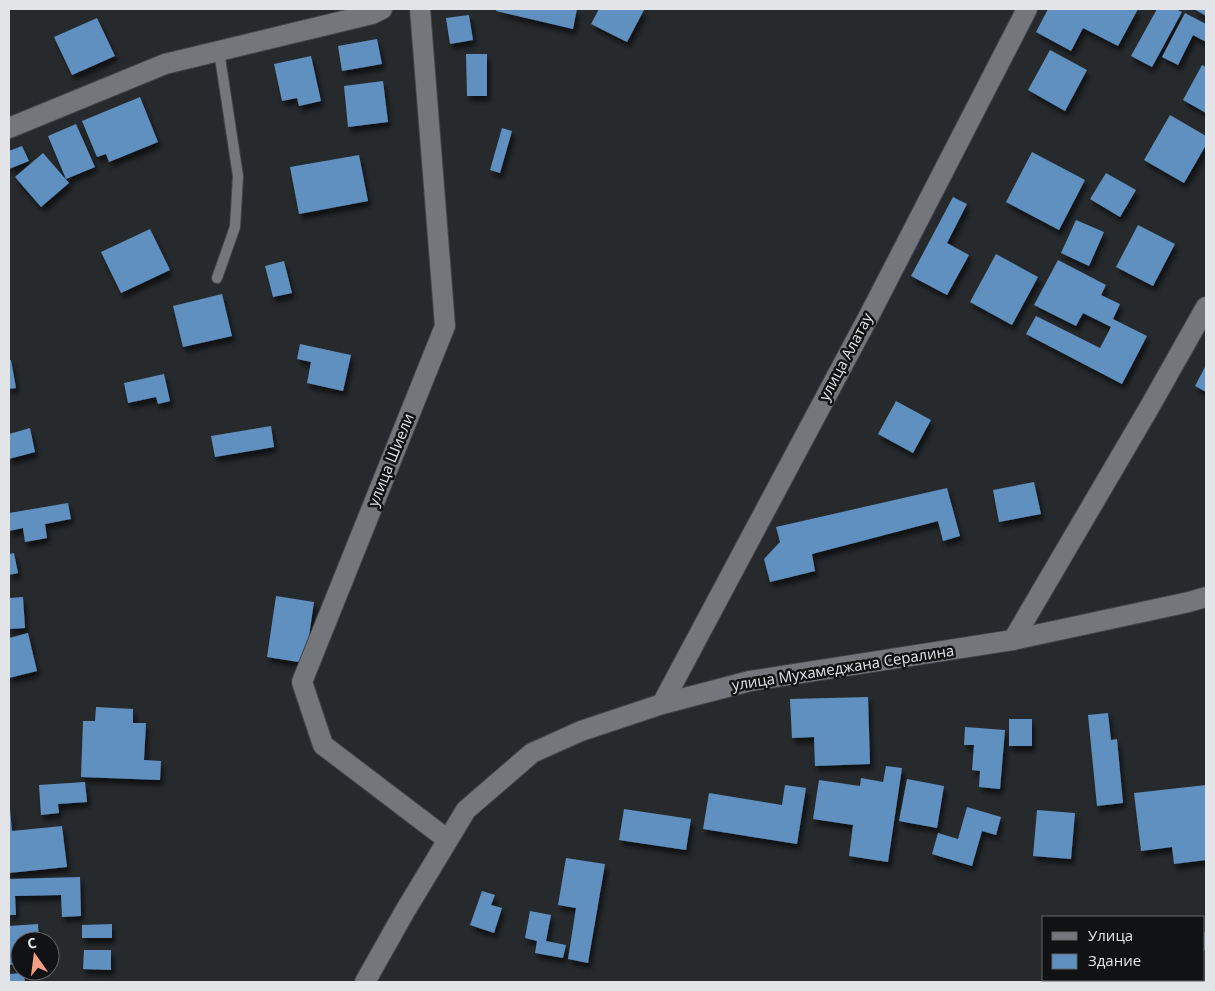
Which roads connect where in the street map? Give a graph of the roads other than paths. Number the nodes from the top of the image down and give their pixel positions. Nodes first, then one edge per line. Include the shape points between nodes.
1 (382, 9) edge
2 (420, 9) edge
3 (1026, 9) edge
4 (219, 51) junction
5 (9, 128) edge
6 (217, 278) dead end
7 (1206, 307) edge
8 (1206, 597) edge
9 (1013, 640) junction
10 (662, 704) junction
11 (448, 840) junction
12 (366, 982) edge

1 - 4 street
2 - 11 street, улица Шиели via 445,326 302,682 322,745
3 - 10 street, улица Алатау via 871,312
4 - 5 street via 165,64
4 - 6 lane via 238,176 235,227
7 - 9 street
8 - 9 street, улица Мухамеджана Сералина
9 - 10 street, улица Мухамеджана Сералина via 750,681
10 - 11 street, улица Мухамеджана Сералина via 581,731 532,754 466,810
11 - 12 street, улица Мухамеджана Сералина

